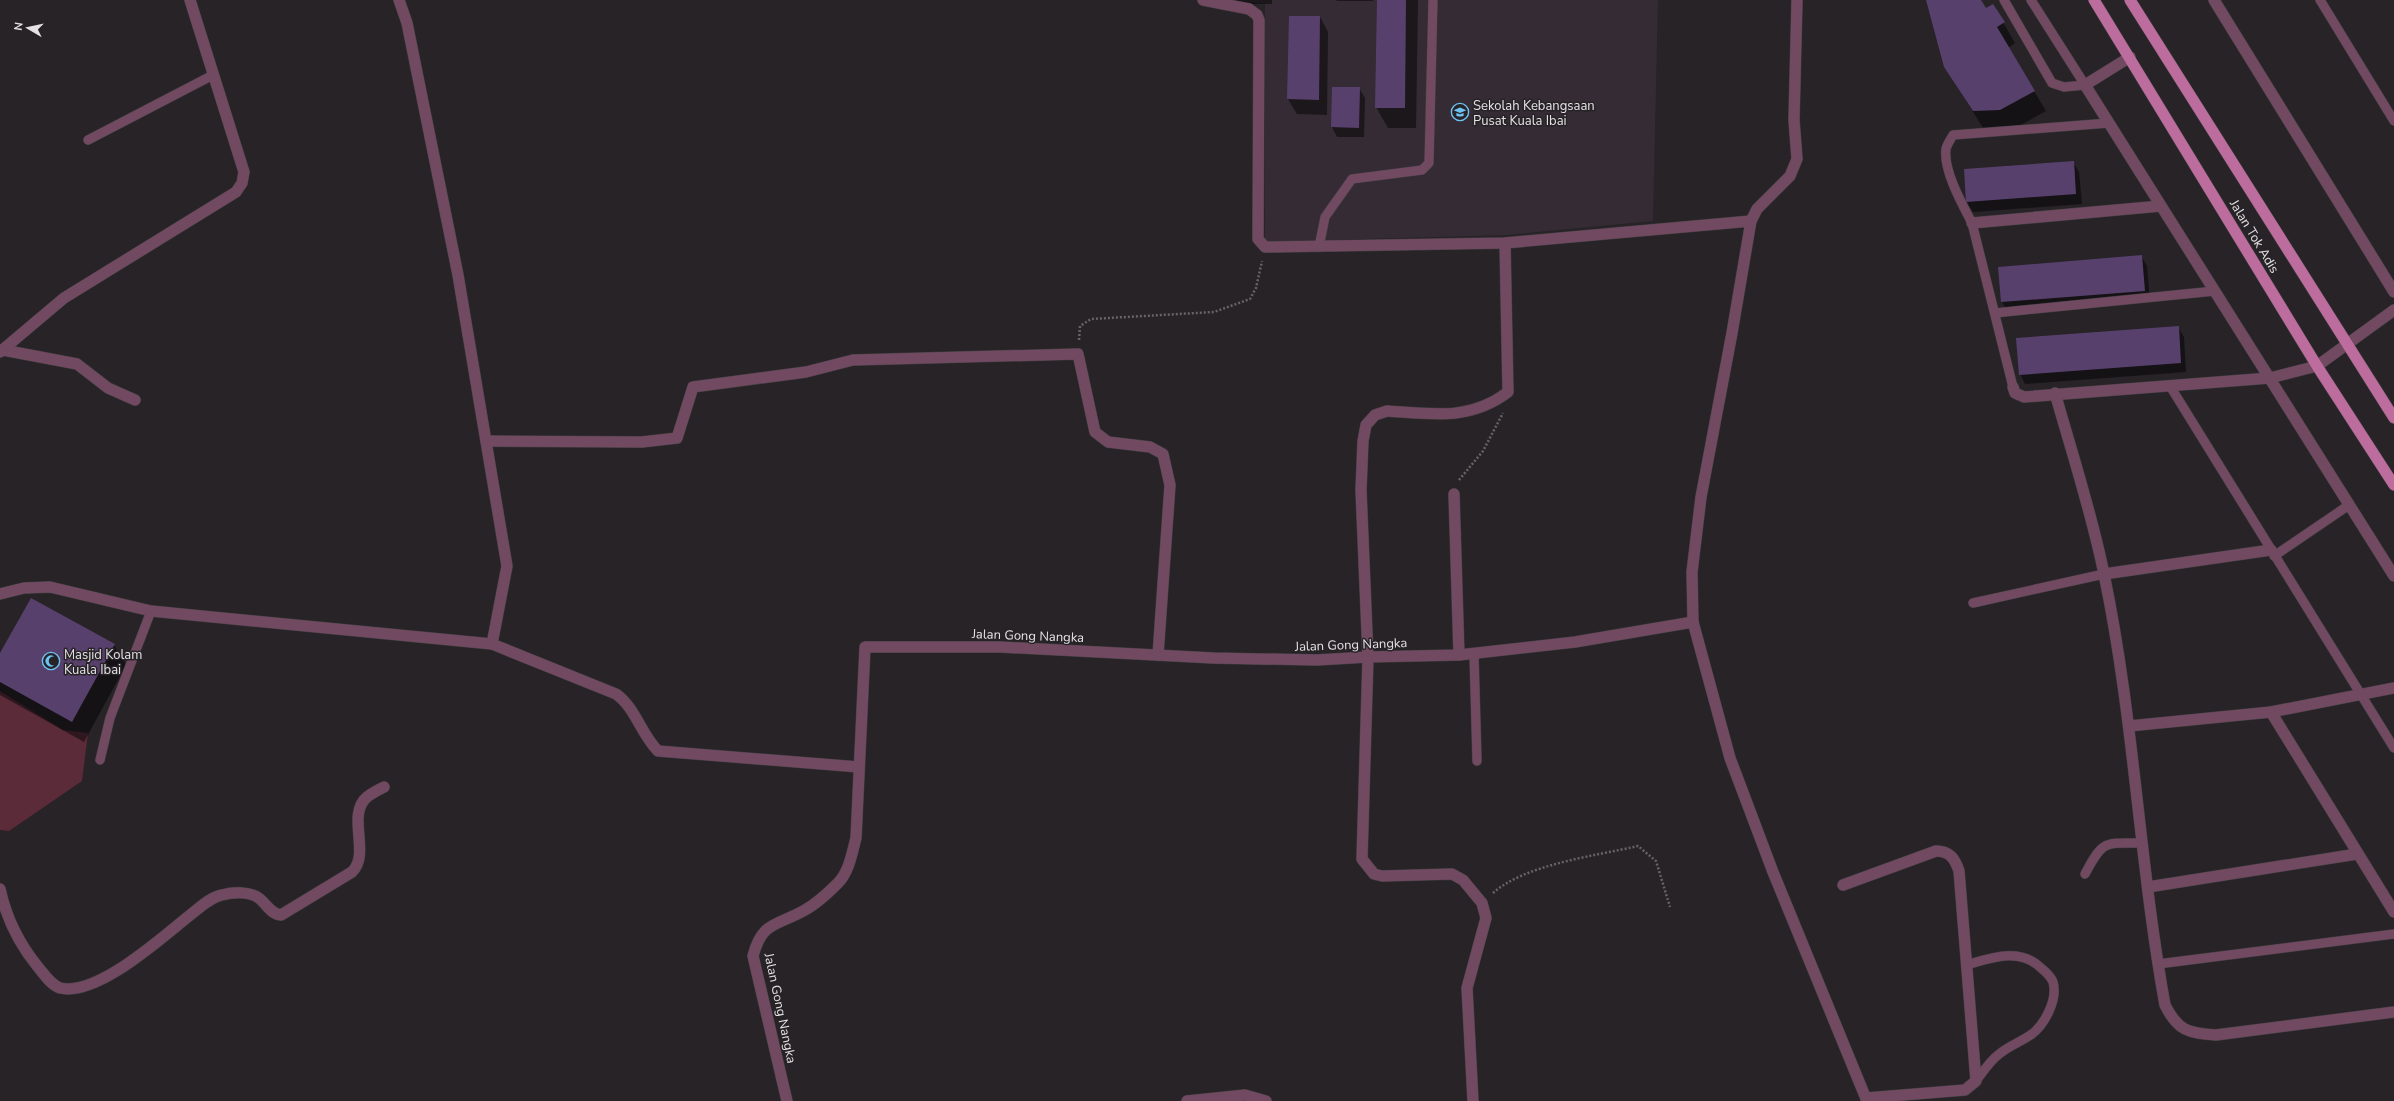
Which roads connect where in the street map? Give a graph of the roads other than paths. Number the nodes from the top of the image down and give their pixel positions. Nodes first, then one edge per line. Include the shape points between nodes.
1 (190, 0) edge
2 (399, 0) edge
3 (1203, 0) edge
4 (1433, 0) edge
5 (1797, 0) edge
6 (2004, 0) edge
7 (2031, 0) edge
8 (2094, 0) edge
9 (2130, 0) edge
10 (2214, 0) edge
11 (2320, 0) edge
12 (2130, 57) junction
13 (213, 75) junction
14 (2085, 85) junction
15 (2394, 121) edge
16 (2109, 123) junction
17 (88, 140) dead end
18 (2161, 206) junction
19 (1751, 221) junction
20 (1972, 223) junction
21 (1506, 243) junction
22 (1319, 247) junction
23 (2215, 291) junction
24 (2394, 292) edge
25 (2394, 310) edge
26 (1995, 312) junction
27 (2348, 344) junction
28 (1, 351) edge
29 (2317, 366) junction
30 (2270, 378) junction
31 (2170, 386) junction
32 (2013, 387) joint
33 (2055, 393) junction
34 (135, 400) dead end
35 (2394, 418) edge
36 (486, 441) junction
37 (2394, 486) edge
38 (1454, 494) road end
39 (2349, 505) junction
40 (2272, 553) junction
41 (2104, 574) junction
42 (2394, 576) edge
43 (0, 594) edge
44 (1973, 603) dead end
45 (151, 611) junction
46 (1693, 622) junction
47 (492, 644) junction
48 (1474, 654) junction
49 (1158, 655) junction
50 (1459, 655) junction
51 (1368, 657) junction
52 (2394, 688) edge
53 (2360, 694) junction
54 (2271, 712) junction
55 (2129, 726) junction
56 (2394, 748) edge
57 (100, 760) dead end
58 (1477, 761) dead end
59 (859, 767) junction
60 (384, 787) dead end
61 (2141, 843) junction
62 (2357, 854) junction
63 (2085, 874) dead end
64 (1843, 885) dead end
65 (2148, 887) junction
66 (0, 889) edge
67 (2394, 912) edge
68 (2394, 934) edge
69 (2158, 964) junction
70 (1966, 965) junction
71 (2394, 1012) edge
72 (1976, 1081) junction
73 (1866, 1100) edge
74 (787, 1101) edge
75 (1187, 1101) edge
76 (1266, 1101) edge
77 (1473, 1101) edge

1 - 13 street
2 - 36 street via 407,23 458,274
3 - 22 street via 1249,9 1259,20 1258,239 1265,247
4 - 22 lane via 1429,163 1422,170 1352,179 1325,217
5 - 19 street via 1794,120 1797,159 1790,176 1757,209
6 - 14 lane via 2052,83 2064,87
7 - 14 lane
8 - 12 main road, Jalan Tok Adis
9 - 27 main road, Jalan Tok Adis
10 - 24 street
11 - 15 lane
12 - 14 street
12 - 29 main road, Jalan Tok Adis
13 - 17 lane
13 - 28 street via 244,172 242,183 236,192 64,298
14 - 16 street
16 - 18 street
16 - 20 lane via 1953,134 1946,149 1948,168 1960,201
18 - 20 street
18 - 23 street
19 - 21 street
19 - 46 street via 1700,497 1692,572
20 - 26 lane
21 - 22 street
21 - 51 street via 1508,392 1494,402 1463,413 1387,411 1375,416 1366,425 1361,490
23 - 26 lane
23 - 30 street
25 - 27 street
26 - 32 lane
27 - 29 street
27 - 35 main road, Jalan Tok Adis
28 - 34 street via 77,364 108,388
29 - 30 street
29 - 37 main road, Jalan Tok Adis
30 - 31 street
30 - 39 street
31 - 33 street
31 - 40 lane
32 - 33 street via 2015,392 2024,397
33 - 41 street
36 - 47 street via 507,566
36 - 49 street via 642,442 677,438 693,387 806,372 853,360 1078,354 1095,432 1108,442 1150,447 1163,454 1170,485
38 - 50 street
39 - 40 lane
39 - 42 street
40 - 41 street
40 - 53 lane
41 - 44 lane
41 - 55 street
43 - 45 street via 24,588 50,587
45 - 47 street
45 - 57 lane via 110,718
46 - 48 street, Jalan Gong Nangka via 1575,642
46 - 73 street via 1730,758 1773,872
47 - 59 street via 616,694 624,700 647,740 658,751
48 - 50 street, Jalan Gong Nangka
48 - 58 lane
49 - 51 street, Jalan Gong Nangka via 1317,660
49 - 59 street, Jalan Gong Nangka via 1000,647 865,647
50 - 51 street, Jalan Gong Nangka
51 - 77 street via 1362,859 1374,874 1382,876 1452,874 1463,880 1482,902 1486,918 1467,988
52 - 53 street
53 - 54 street
53 - 56 lane
54 - 55 street
54 - 62 street
55 - 61 street
59 - 74 street, Jalan Gong Nangka via 856,838 849,863 839,882 806,910 768,927 758,939 753,956
60 - 66 street via 366,798 362,804 358,863 352,872 281,915 273,913 260,898 252,895 221,895 112,975 71,989 58,987 49,981 25,952 3,904
61 - 63 lane via 2113,843 2102,846
61 - 65 street
62 - 65 street
62 - 67 street
64 - 70 street via 1936,851 1949,854 1959,871
65 - 69 street
68 - 69 lane
69 - 71 street via 2165,1005 2169,1013 2183,1030 2196,1034 2216,1035
70 - 72 street
70 - 72 lane via 2002,955 2022,957 2034,961 2053,982 2051,1004 2040,1027 1997,1055
72 - 73 street via 1965,1090
75 - 76 street via 1245,1095

